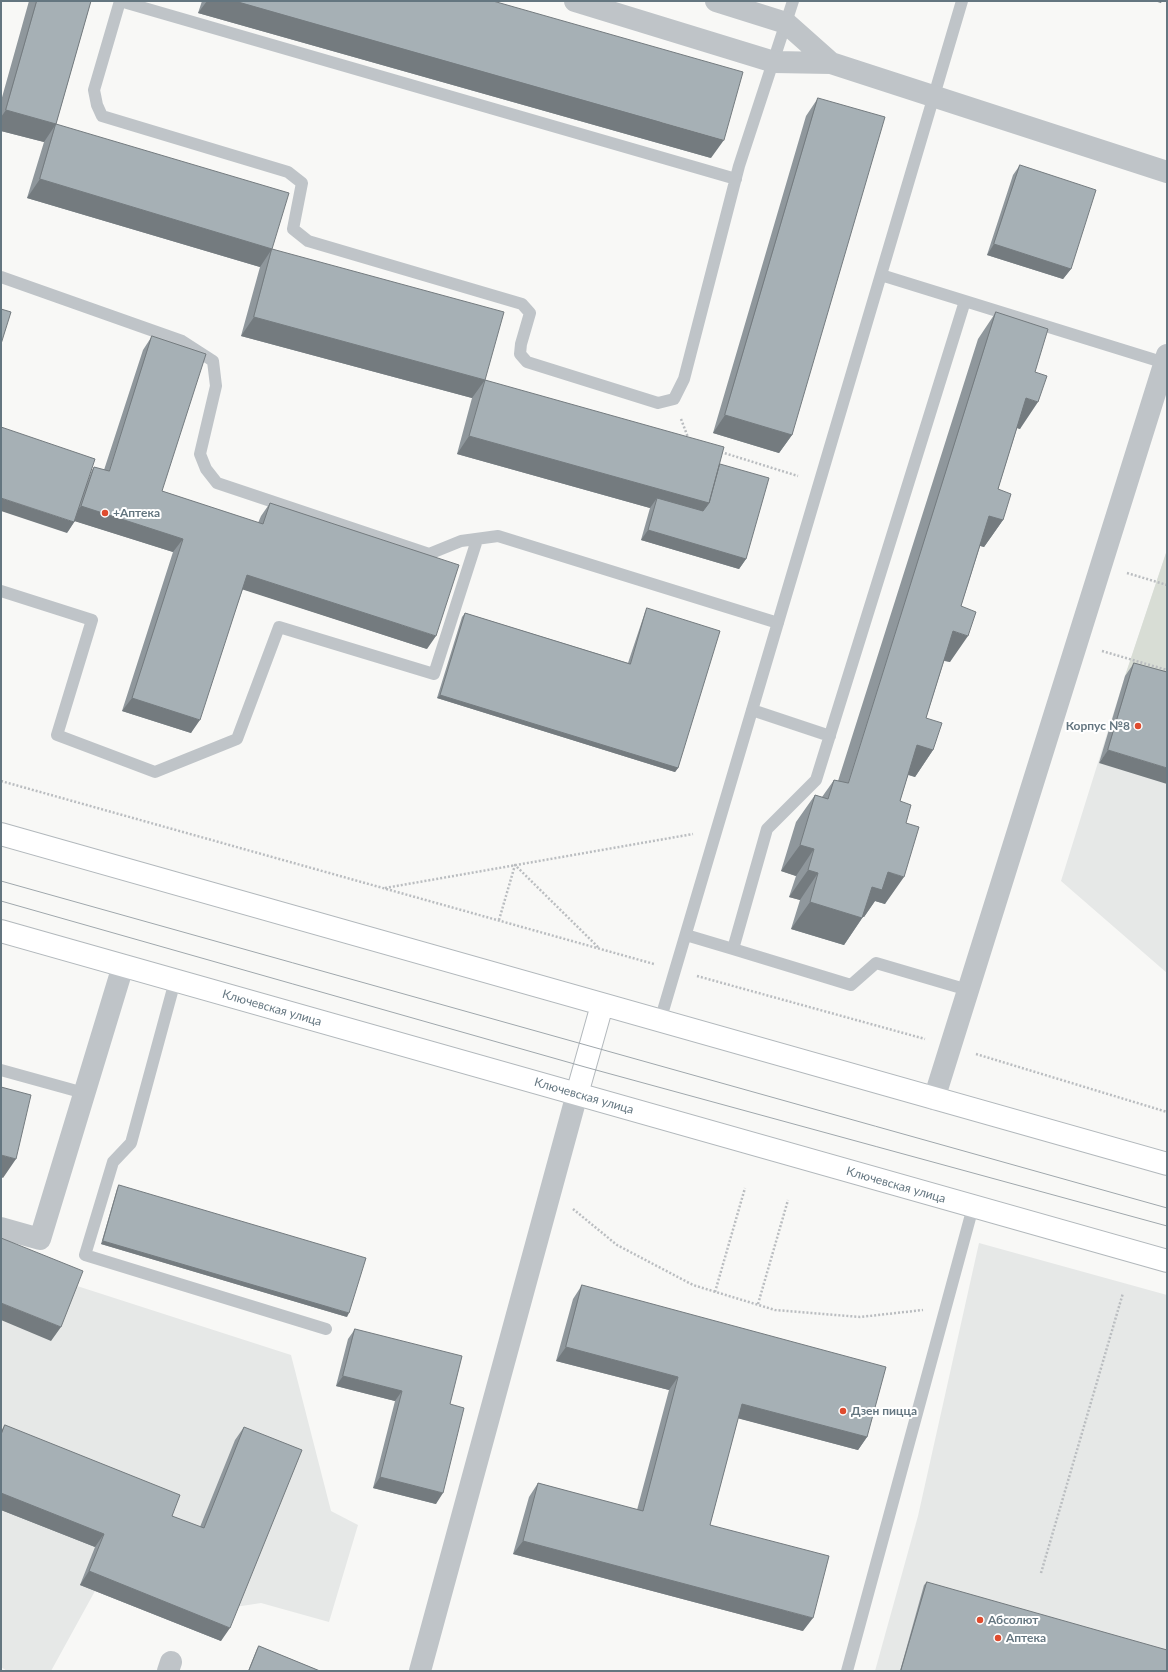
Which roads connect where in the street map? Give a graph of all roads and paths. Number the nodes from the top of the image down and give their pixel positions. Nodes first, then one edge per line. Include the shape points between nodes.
1 (120, 1) edge
2 (575, 1) edge
3 (716, 1) edge
4 (793, 1) edge
5 (962, 1) edge
6 (786, 23) junction
7 (774, 62) junction
8 (832, 62) junction
9 (934, 97) junction
10 (1167, 172) edge
11 (736, 180) junction
12 (881, 275) junction
13 (1, 277) edge
14 (964, 301) junction
15 (1166, 359) edge
16 (674, 399) junction
17 (690, 443) edge
18 (719, 452) edge
19 (820, 482) junction
20 (477, 540) junction
21 (1101, 565) junction
22 (1167, 585) edge
23 (1, 591) edge
24 (778, 623) junction
25 (1077, 643) junction
26 (1167, 670) edge
27 (752, 710) junction
28 (830, 736) junction
29 (1, 781) edge
30 (717, 829) junction
31 (1, 834) edge
32 (515, 865) junction
33 (384, 888) junction
34 (499, 920) junction
35 (1, 931) edge
36 (686, 935) junction
37 (599, 949) junction
38 (733, 949) junction
39 (123, 966) junction
40 (676, 970) junction
41 (175, 981) junction
42 (968, 990) junction
43 (602, 1004) junction
44 (660, 1021) junction
45 (950, 1046) junction
46 (1, 1070) edge
47 (84, 1093) junction
48 (577, 1094) junction
49 (934, 1099) junction
50 (1167, 1112) edge
51 (1167, 1164) edge
52 (745, 1188) dead end
53 (551, 1191) junction
54 (788, 1200) dead end
55 (973, 1207) junction
56 (1, 1228) edge
57 (1167, 1261) edge
58 (715, 1292) junction
59 (1123, 1293) dead end
60 (758, 1304) junction
61 (945, 1308) junction
62 (326, 1329) dead end
63 (1041, 1573) dead end
64 (420, 1671) edge
65 (847, 1671) edge

1 - 11 lane
1 - 16 lane via 94,90 102,116 288,172 302,183 293,229 308,241 522,304 530,313 520,354 527,362 658,403
2 - 7 street
3 - 6 street
4 - 6 lane
5 - 9 lane
6 - 7 lane
6 - 8 street
7 - 8 street
7 - 11 lane
8 - 9 street
9 - 10 street
9 - 12 lane
11 - 16 lane via 684,379
12 - 14 lane
12 - 19 lane
13 - 20 lane via 182,341 213,361 216,386 200,454 206,469 218,483 429,554 461,541
14 - 15 lane
14 - 28 lane
15 - 21 street
16 - 17 path
18 - 19 path
19 - 24 lane
20 - 23 lane via 434,674 279,627 237,739 155,772 57,735 92,620
20 - 24 lane via 498,536
21 - 22 path
21 - 25 street
24 - 27 lane
25 - 26 path
25 - 42 street
27 - 28 lane
27 - 30 lane
28 - 38 lane via 816,780 767,829
29 - 33 path
30 - 32 path
30 - 36 lane
31 - 43 main road
32 - 33 path
32 - 34 path
32 - 37 path
33 - 34 path
34 - 37 path
35 - 39 main road, Ключевская улица
36 - 38 lane
36 - 40 lane
37 - 40 path
38 - 42 lane via 851,985 876,963
39 - 41 main road, Ключевская улица
39 - 47 street
40 - 44 lane
40 - 45 path
41 - 48 main road, Ключевская улица
41 - 62 lane via 131,1142 113,1162 84,1256
42 - 45 street
43 - 44 main road
43 - 48 main road
44 - 49 main road
45 - 49 street
45 - 50 path
46 - 47 lane
47 - 56 street via 40,1239
48 - 53 street
48 - 55 main road, Ключевская улица
49 - 51 main road
52 - 58 path
53 - 58 path via 617,1245 693,1285
53 - 64 street
54 - 60 path
55 - 57 main road, Ключевская улица
55 - 61 lane
58 - 60 path
59 - 63 path
60 - 61 path via 775,1310 860,1317
61 - 65 lane

